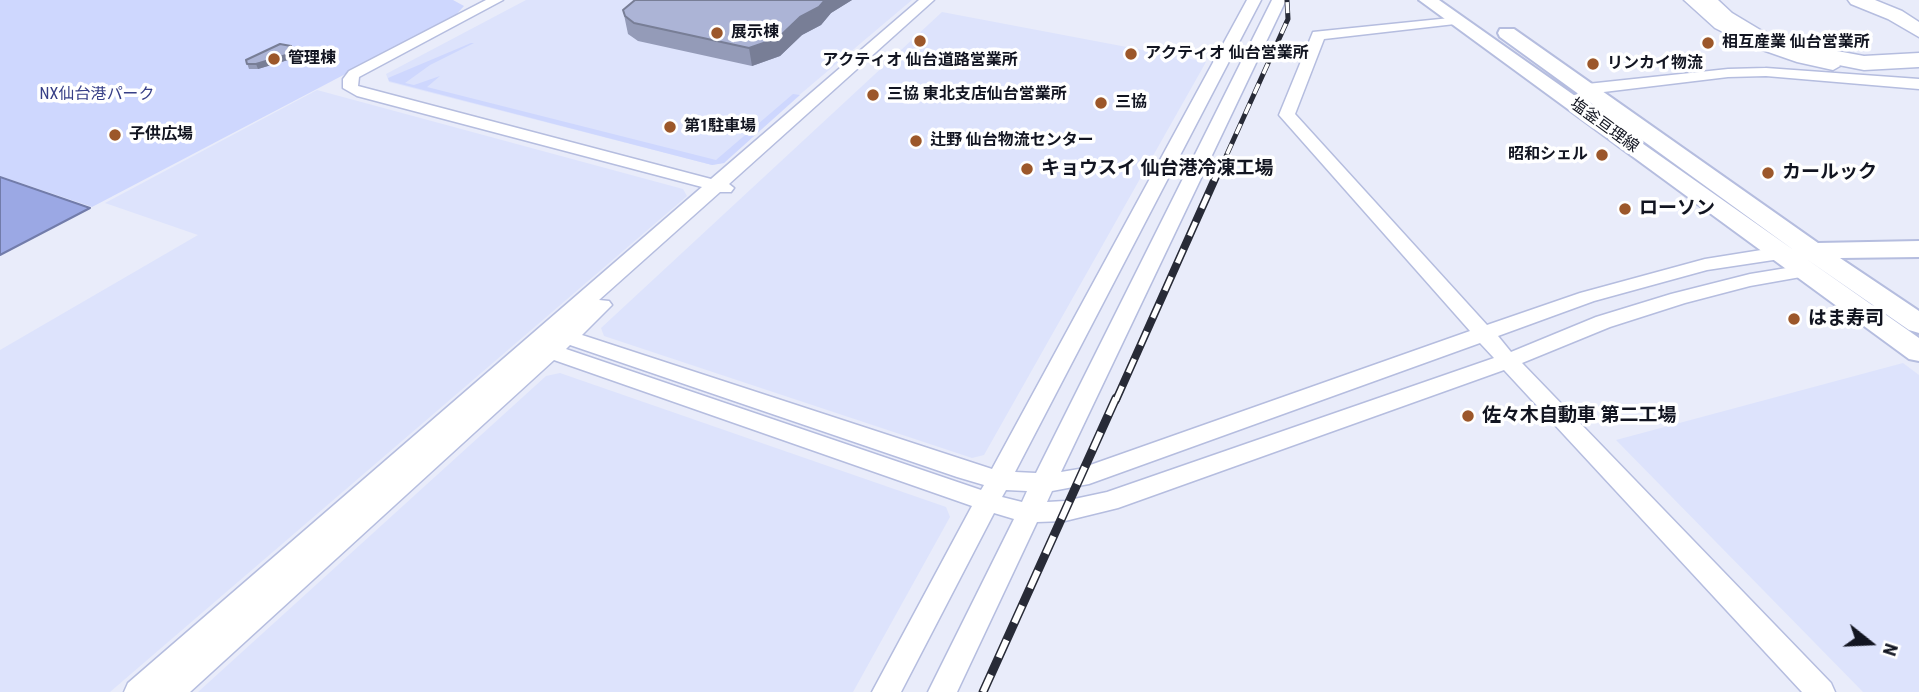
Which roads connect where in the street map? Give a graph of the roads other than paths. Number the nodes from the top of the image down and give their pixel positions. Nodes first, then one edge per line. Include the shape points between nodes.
1 (927, 0) edge
2 (943, 0) edge
3 (1254, 0) edge
4 (1279, 0) edge
5 (1428, 0) edge
6 (1691, 0) edge
7 (1707, 0) edge
8 (1717, 0) edge
9 (1858, 0) edge
10 (493, 3) edge
11 (1458, 10) edge
12 (1919, 31) edge
13 (1919, 51) edge
14 (1919, 60) edge
15 (1919, 72) edge
16 (1901, 82) junction
17 (1919, 84) edge
18 (1587, 89) junction
19 (1919, 99) edge
20 (729, 183) junction
21 (1919, 249) edge
22 (1780, 253) junction
23 (1809, 261) junction
24 (1919, 261) edge
25 (1837, 266) junction
26 (1919, 324) edge
27 (1484, 334) junction
28 (553, 343) junction
29 (1919, 352) edge
30 (1508, 360) junction
31 (999, 480) junction
32 (1043, 483) junction
33 (987, 502) junction
34 (1028, 513) junction
35 (138, 692) edge
36 (170, 692) edge
37 (886, 692) edge
38 (942, 692) edge
39 (1821, 692) edge

1 - 20 street
2 - 20 street
3 - 31 street
4 - 32 street
5 - 11 main road, 塩釜亘理線
6 - 15 street via 1734,33 1797,58 1870,71
7 - 14 highway via 1755,35 1805,52 1892,64
8 - 13 highway via 1759,31 1808,48 1882,58
9 - 12 highway
10 - 20 street via 354,74 351,88
11 - 18 main road, 塩釜亘理線
11 - 22 main road, 塩釜亘理線
11 - 27 street via 1318,35 1287,115
16 - 17 street
16 - 18 street via 1766,72
16 - 19 street
18 - 23 main road, 塩釜亘理線
20 - 28 street
21 - 23 main road
22 - 23 main road
22 - 27 street via 1647,279
23 - 25 main road
23 - 29 main road, 塩釜亘理線
23 - 30 street via 1604,322
24 - 25 main road
25 - 26 main road
27 - 30 street
27 - 32 street via 1080,478
28 - 31 street
28 - 33 street
28 - 35 street
28 - 36 street
30 - 34 street via 1109,501
30 - 39 street
31 - 32 street
31 - 33 street
32 - 34 street
33 - 34 street
33 - 37 street
34 - 38 street

